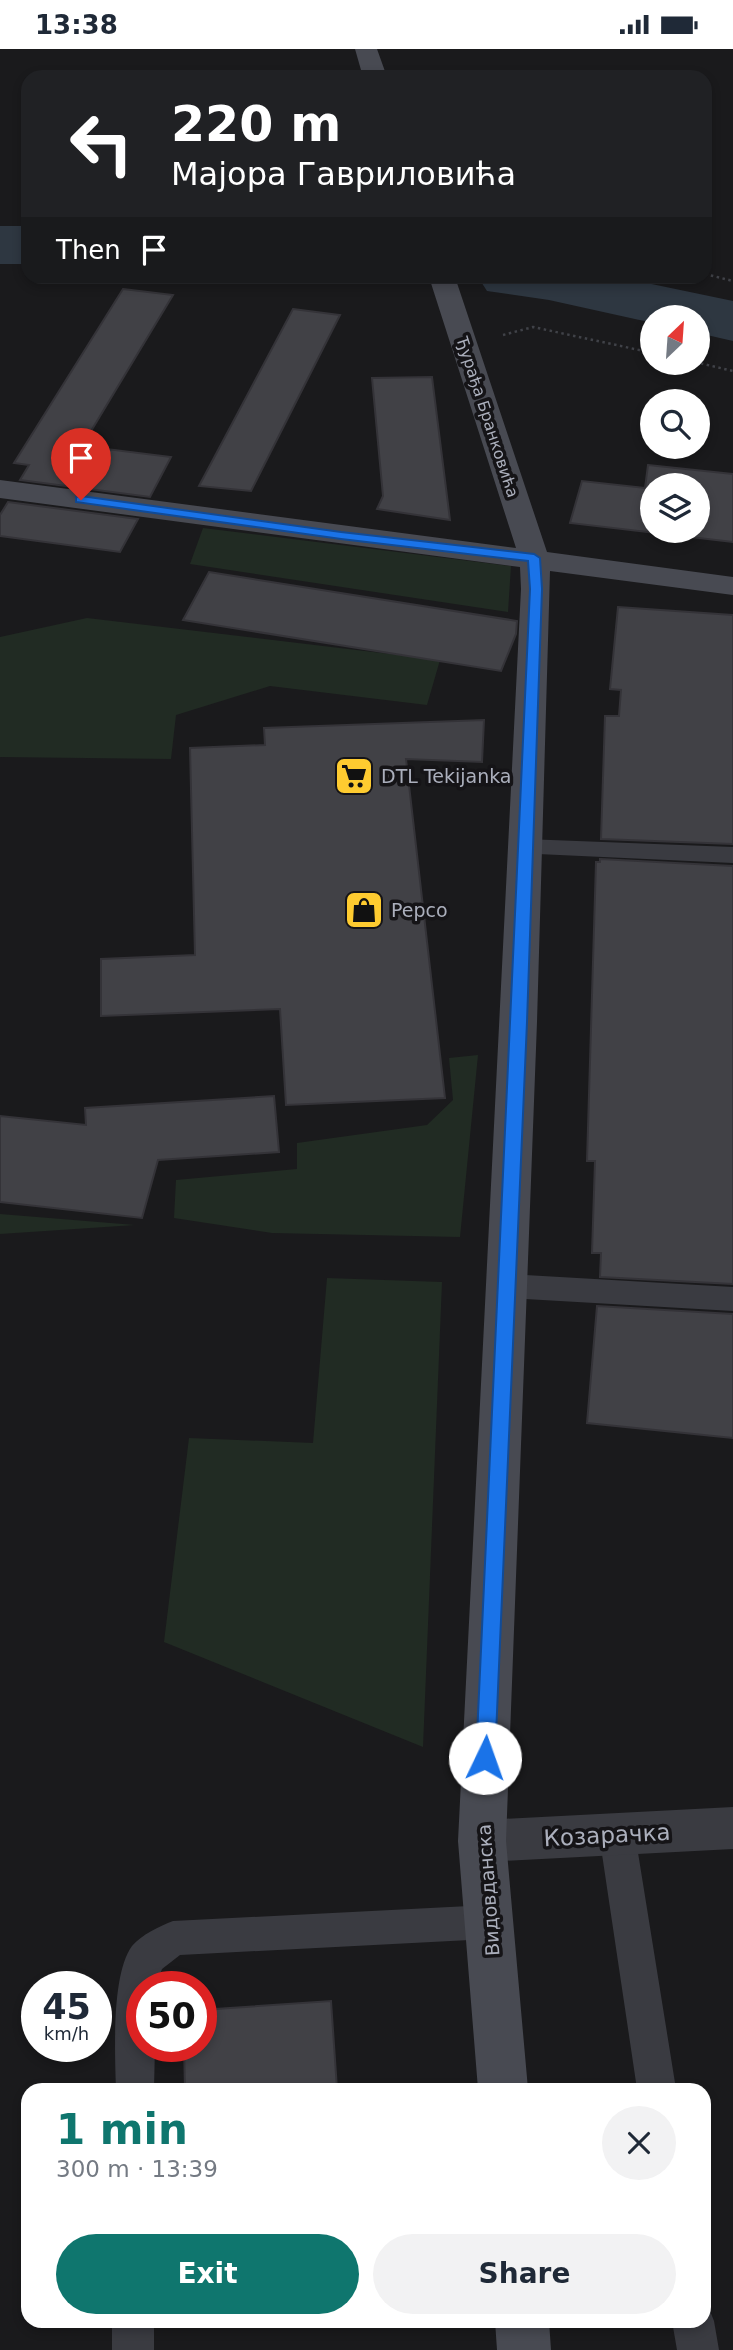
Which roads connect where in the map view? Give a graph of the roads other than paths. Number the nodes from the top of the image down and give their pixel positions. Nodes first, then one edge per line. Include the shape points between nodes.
1 (366, 49) edge
2 (374, 70) edge
3 (444, 284) edge
4 (0, 489) edge
5 (534, 558) junction
6 (733, 586) edge
7 (525, 847) junction
8 (733, 855) edge
9 (507, 1286) junction
10 (733, 1299) edge
11 (733, 1828) edge
12 (617, 1835) junction
13 (482, 1841) junction
14 (489, 1922) junction
15 (135, 2083) edge
16 (502, 2083) edge
17 (656, 2083) edge
18 (133, 2328) edge
19 (522, 2328) edge
20 (694, 2328) edge
21 (133, 2350) edge
22 (524, 2350) edge
23 (698, 2350) edge

1 - 2 main road
3 - 5 main road, Ђурађа Бранковића
4 - 5 main road
5 - 6 main road
5 - 7 main road, Видовданска
7 - 8 lane
7 - 9 main road, Видовданска
9 - 10 lane
9 - 13 main road, Видовданска
11 - 12 street, Козарачка
12 - 13 street, Козарачка
12 - 17 lane
13 - 14 main road, Видовданска
14 - 15 lane via 173,1938 146,1958 136,1991
14 - 16 main road, Видовданска
18 - 21 lane
19 - 22 main road
20 - 23 lane

